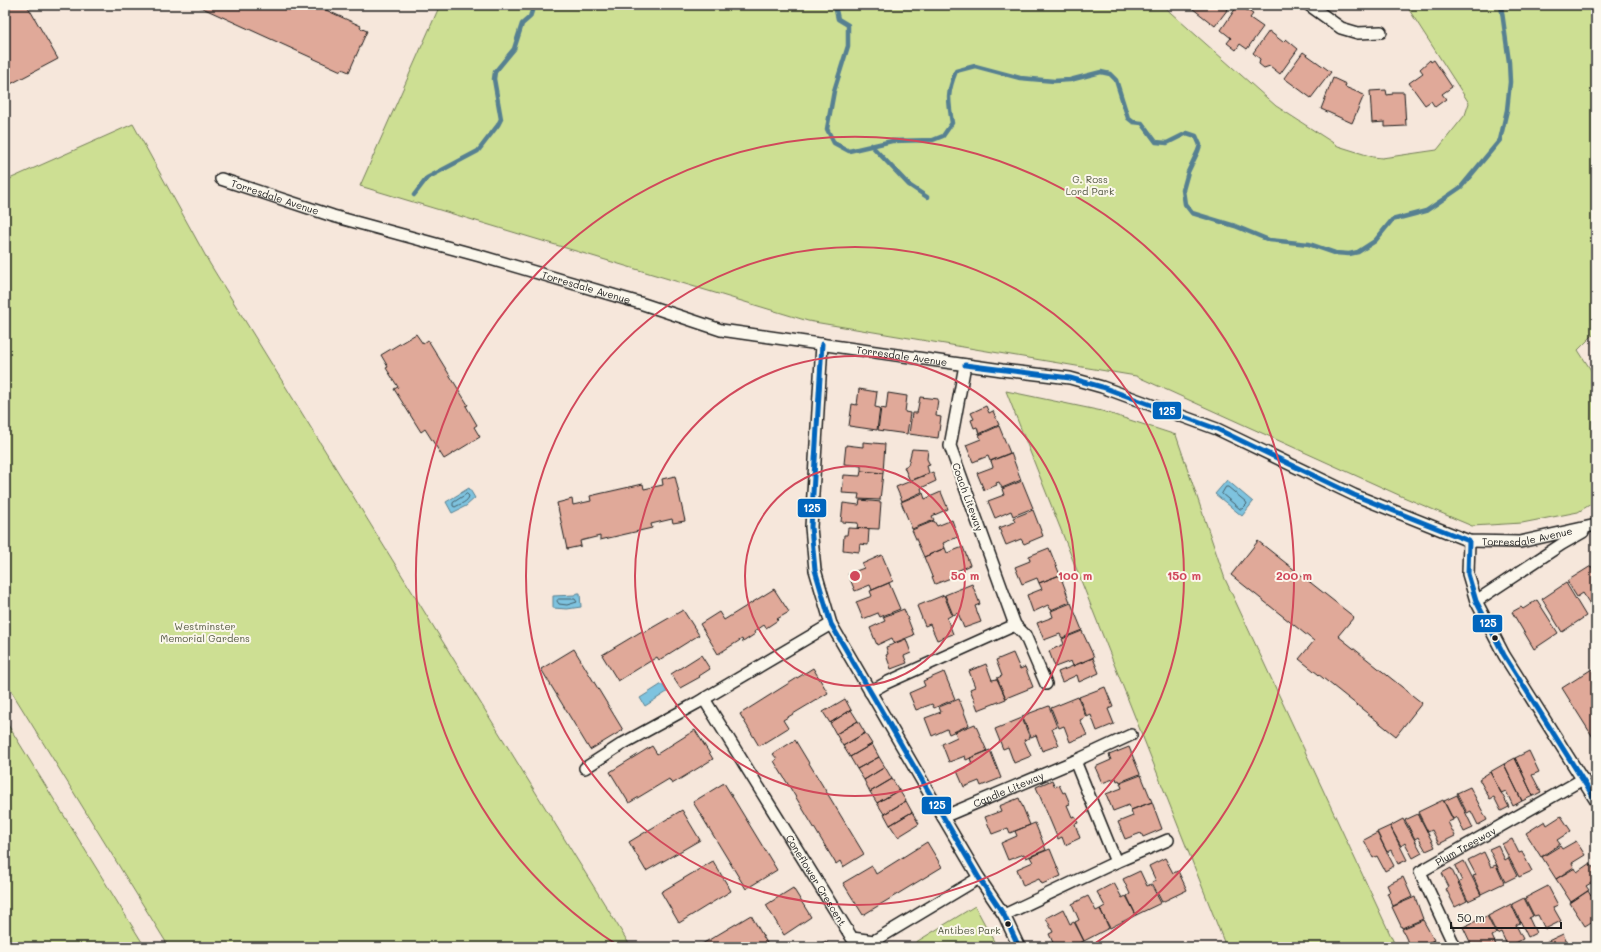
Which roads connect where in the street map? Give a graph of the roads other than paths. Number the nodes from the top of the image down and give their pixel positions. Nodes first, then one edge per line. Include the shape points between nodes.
1 (1309, 5) edge
2 (1381, 32) dead end
3 (221, 179) dead end
4 (822, 344) junction
5 (965, 365) junction
6 (1595, 525) edge
7 (1469, 541) junction
8 (1476, 601) junction
9 (831, 624) junction
10 (1015, 625) junction
11 (1046, 684) dead end
12 (870, 692) junction
13 (704, 699) junction
14 (1131, 735) dead end
15 (1075, 761) junction
16 (585, 768) dead end
17 (1583, 779) junction
18 (1596, 801) edge
19 (943, 817) junction
20 (1168, 840) dead end
21 (1116, 862) junction
22 (979, 878) junction
23 (1004, 915) junction
24 (1019, 947) edge
25 (1455, 947) edge

1 - 2 street via 1341,28 1358,33
3 - 4 street, Torresdale Avenue via 333,216 633,301 721,330
4 - 5 street, Torresdale Avenue
4 - 9 street via 811,527 815,570
5 - 7 street, Torresdale Avenue via 1070,378 1102,387 1217,429 1354,495
5 - 10 street, Coach Liteway via 950,446
6 - 7 street, Torresdale Avenue via 1520,542
6 - 8 street, Torresdale Avenue
7 - 8 street via 1468,574
8 - 17 street via 1504,655
9 - 12 street
9 - 13 street
10 - 11 street, Coach Liteway via 1025,635
10 - 12 street
12 - 19 street
13 - 16 street via 622,744
13 - 22 street, Coneflower Crescent via 852,938 874,941
14 - 15 street, Candle Liteway
15 - 19 street, Candle Liteway
15 - 21 street
17 - 18 street
17 - 25 street, Plum Treeway via 1420,872
19 - 22 street
20 - 21 street
21 - 23 street
22 - 23 street
23 - 24 street

